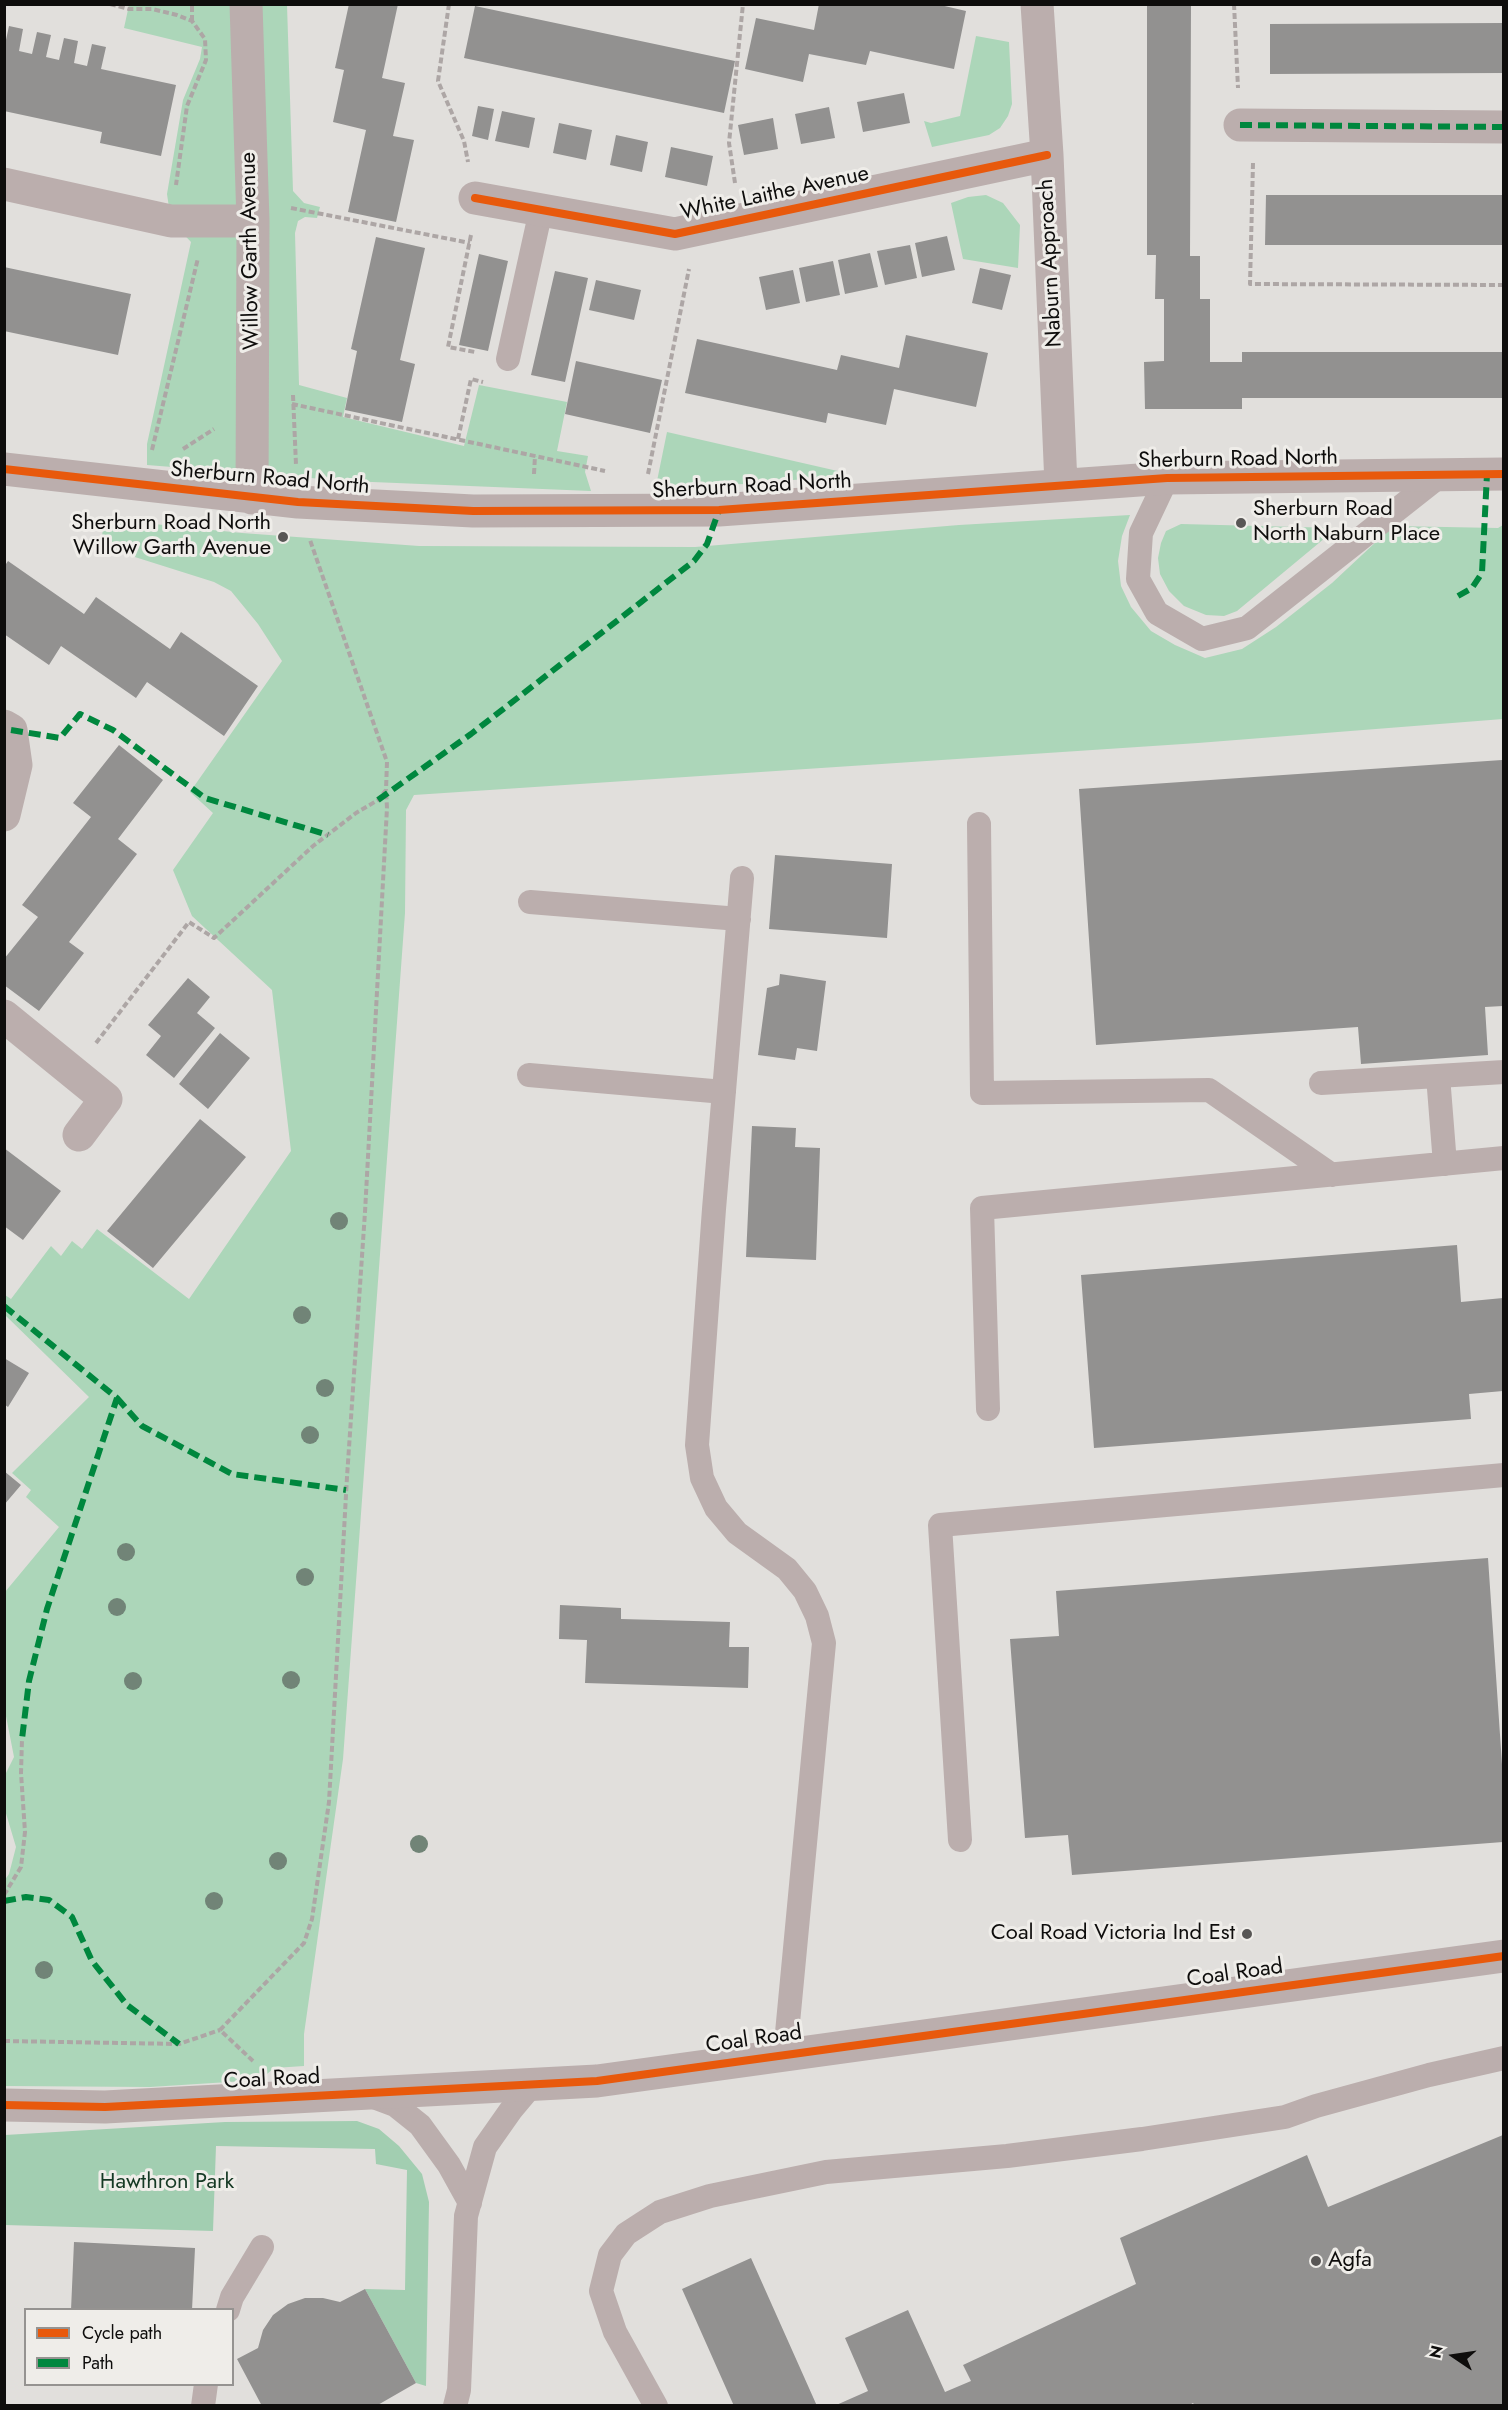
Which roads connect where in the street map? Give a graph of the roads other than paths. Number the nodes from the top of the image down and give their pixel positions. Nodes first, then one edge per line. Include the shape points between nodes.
1 (246, 4) edge
2 (1037, 4) edge
3 (1240, 126) road end
4 (1503, 127) edge
5 (1047, 155) junction
6 (4, 184) edge
7 (475, 198) dead end
8 (541, 210) junction
9 (253, 221) junction
10 (508, 359) road end
11 (4, 469) edge
12 (1503, 474) edge
13 (1441, 475) junction
14 (1167, 478) junction
15 (1061, 485) junction
16 (252, 498) junction
17 (4, 726) edge
18 (4, 815) edge
19 (979, 824) dead end
20 (742, 878) dead end
21 (530, 902) dead end
22 (739, 919) junction
23 (4, 1016) edge
24 (1503, 1072) edge
25 (529, 1075) dead end
26 (1438, 1076) junction
27 (1321, 1083) dead end
28 (724, 1092) junction
29 (80, 1135) dead end
30 (1503, 1158) edge
31 (1445, 1164) junction
32 (1332, 1175) junction
33 (988, 1409) dead end
34 (1503, 1475) edge
35 (960, 1840) dead end
36 (1503, 1956) edge
37 (785, 2054) junction
38 (1503, 2058) edge
39 (532, 2085) junction
40 (363, 2093) junction
41 (4, 2105) edge
42 (470, 2203) junction
43 (262, 2247) dead end
44 (229, 2308) edge
45 (206, 2386) edge
46 (203, 2406) edge
47 (455, 2406) edge
48 (656, 2406) edge

1 - 9 street, Willow Garth Avenue
2 - 5 street, Naburn Approach
3 - 4 street
5 - 8 street, White Laithe Avenue via 675,234
5 - 15 street, Naburn Approach
6 - 9 street via 181,221
7 - 8 street, White Laithe Avenue
8 - 10 lane
9 - 16 street, Willow Garth Avenue
11 - 16 street, Sherburn Road North via 147,472
12 - 13 street, Sherburn Road North
13 - 14 street, Sherburn Road North
13 - 14 lane via 1247,628 1202,639 1157,614 1138,579 1141,533
14 - 15 street, Sherburn Road North
15 - 16 street, Sherburn Road North via 719,510 473,511
17 - 18 street via 11,730 16,765
19 - 32 lane via 982,1093 1209,1090
20 - 22 lane
21 - 22 lane
22 - 28 lane
23 - 29 street via 106,1099
24 - 26 lane
25 - 28 lane
26 - 27 lane
26 - 31 lane
28 - 37 lane via 697,1445 702,1478 716,1508 737,1533 787,1569 805,1591 824,1643
30 - 31 lane
31 - 32 lane
32 - 33 lane via 982,1208
34 - 35 lane via 940,1525
36 - 37 street, Coal Road
37 - 39 street, Coal Road via 597,2081
38 - 48 lane via 1285,2117 1006,2156 826,2172 710,2196 660,2212 626,2234 610,2255 601,2291 615,2332
39 - 40 street, Coal Road
39 - 42 lane via 485,2147
40 - 41 street, Coal Road via 105,2107
40 - 42 lane via 395,2105 420,2125
42 - 47 lane via 466,2216 459,2390
43 - 44 lane
45 - 46 lane

